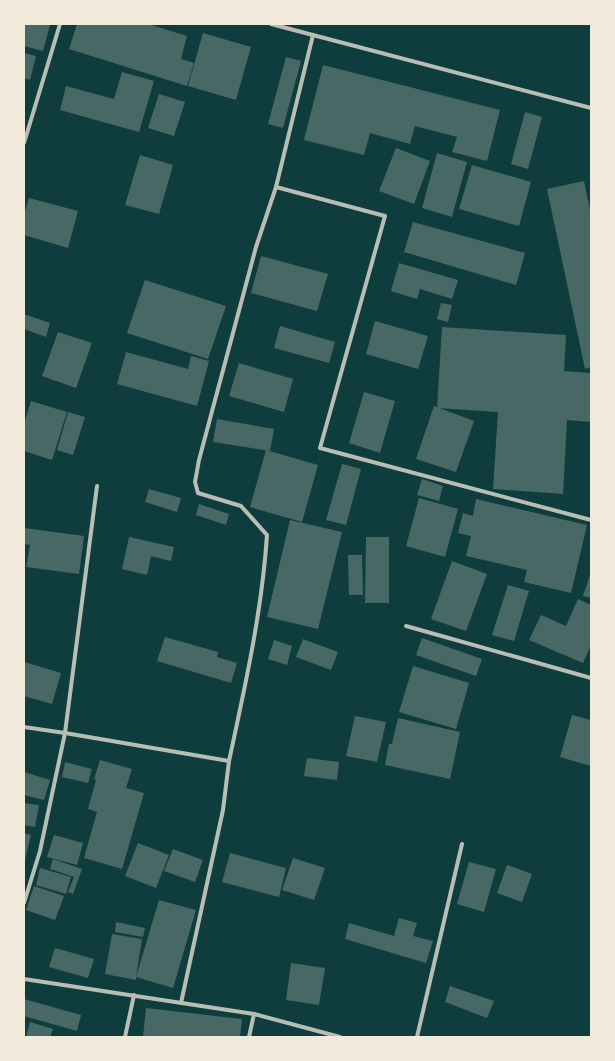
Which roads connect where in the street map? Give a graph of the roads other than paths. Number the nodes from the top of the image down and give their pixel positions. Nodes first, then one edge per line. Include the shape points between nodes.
1 (60, 24) edge
2 (270, 24) edge
3 (313, 35) junction
4 (591, 108) edge
5 (24, 143) edge
6 (276, 187) junction
7 (97, 486) dead end
8 (591, 520) edge
9 (406, 626) dead end
10 (591, 678) edge
11 (24, 728) edge
12 (65, 733) junction
13 (229, 761) junction
14 (462, 844) dead end
15 (24, 903) edge
16 (24, 978) edge
17 (134, 995) junction
18 (182, 1003) junction
19 (254, 1014) junction
20 (125, 1037) edge
21 (249, 1037) edge
22 (340, 1037) edge
23 (417, 1037) edge

1 - 5 street
2 - 3 street
3 - 4 street
3 - 6 street
6 - 8 street via 385,216 320,448
6 - 13 street via 256,248 200,453 195,482 198,493 241,506 267,535 265,569 255,632
7 - 12 street
9 - 10 street
11 - 12 street
12 - 13 street
12 - 15 street via 40,851
13 - 18 street via 223,810
14 - 23 street
16 - 17 street
17 - 18 street
17 - 20 street
18 - 19 street
19 - 21 street
19 - 22 street

